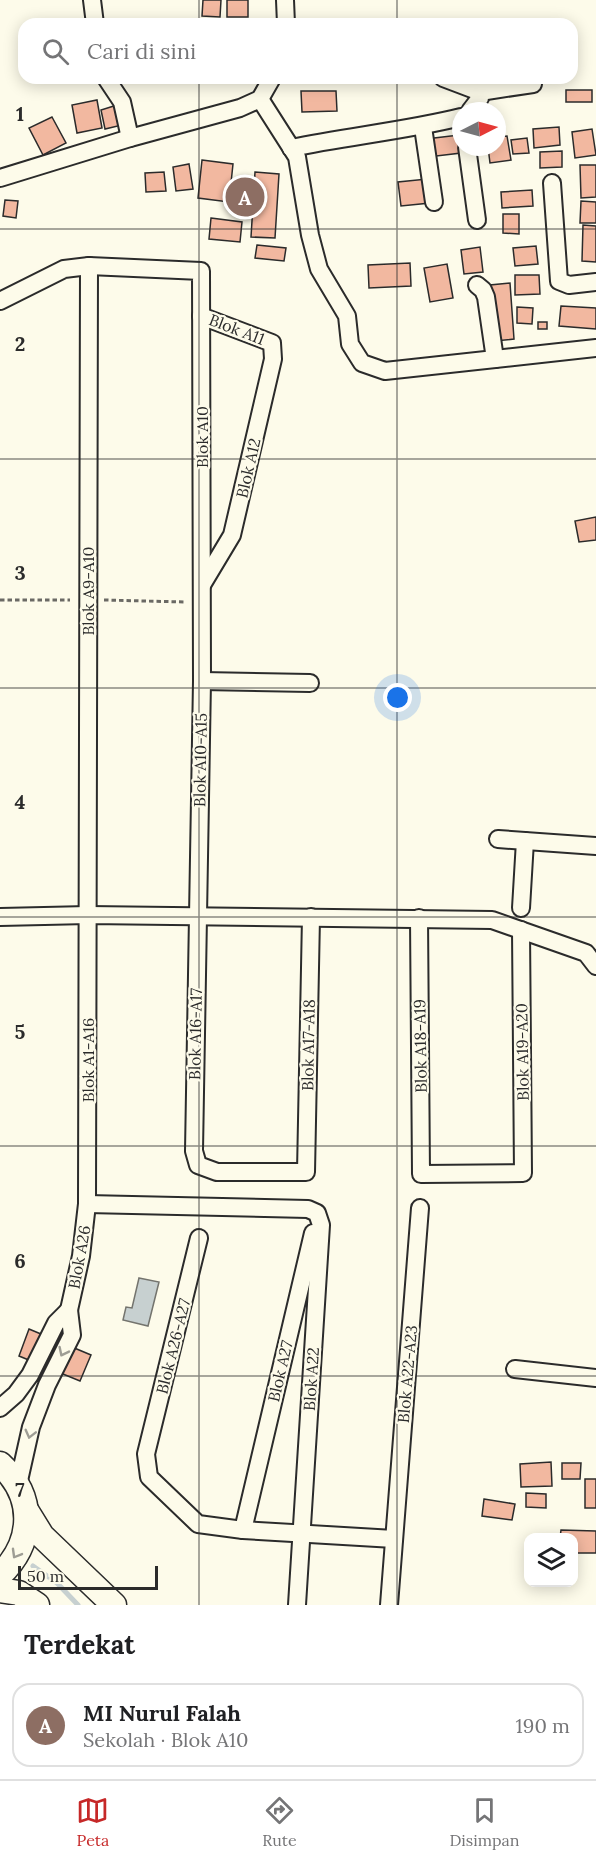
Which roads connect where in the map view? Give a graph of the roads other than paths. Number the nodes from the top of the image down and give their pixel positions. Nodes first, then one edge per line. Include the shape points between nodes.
1 (92, 0) edge
2 (285, 0) edge
3 (94, 18) edge
4 (286, 18) edge
5 (110, 84) edge
6 (269, 84) edge
7 (459, 84) edge
8 (533, 84) dead end
9 (480, 92) junction
10 (260, 99) junction
11 (477, 102) edge
12 (452, 119) edge
13 (423, 127) junction
14 (130, 138) junction
15 (291, 148) junction
16 (468, 156) edge
17 (0, 177) edge
18 (552, 183) dead end
19 (434, 201) dead end
20 (477, 220) dead end
21 (89, 266) junction
22 (596, 282) edge
23 (477, 285) dead end
24 (0, 300) edge
25 (201, 316) junction
26 (272, 343) joint
27 (596, 348) edge
28 (495, 359) junction
29 (201, 594) junction
30 (202, 681) junction
31 (310, 683) dead end
32 (498, 839) dead end
33 (525, 841) junction
34 (596, 846) edge
35 (521, 908) dead end
36 (88, 915) junction
37 (0, 917) edge
38 (197, 917) junction
39 (311, 917) junction
40 (419, 918) junction
41 (521, 930) junction
42 (596, 966) edge
43 (306, 1172) joint
44 (523, 1173) joint
45 (87, 1204) junction
46 (420, 1208) dead end
47 (319, 1219) junction
48 (199, 1238) dead end
49 (69, 1310) junction
50 (515, 1369) dead end
51 (30, 1375) junction
52 (596, 1378) edge
53 (47, 1385) junction
54 (0, 1408) edge
55 (0, 1464) edge
56 (18, 1485) junction
57 (26, 1510) junction
58 (243, 1530) junction
59 (301, 1533) junction
60 (394, 1539) junction
61 (0, 1575) edge
62 (0, 1590) edge
63 (38, 1605) edge
64 (114, 1605) edge
65 (297, 1605) edge
66 (389, 1605) edge

1 - 3 street
2 - 4 street
5 - 14 street via 122,102
6 - 10 street
7 - 9 street
8 - 9 street
9 - 11 street
10 - 14 street
10 - 15 street
12 - 13 street
13 - 15 street
13 - 19 street
14 - 17 street
15 - 28 street via 297,157 319,269 347,316 350,344 362,363 385,371
16 - 20 street
18 - 22 street via 559,281 569,285
21 - 24 street via 64,269
21 - 25 street, Blok A10 via 201,271
21 - 36 street, Blok A9-A10
23 - 28 street via 486,297
25 - 26 street, Blok A11
25 - 29 street, Blok A10
26 - 29 street, Blok A12 via 273,359 232,536
27 - 28 street
29 - 30 street, Blok A10-A15
30 - 31 street
30 - 38 street, Blok A10-A15
32 - 33 street
33 - 34 street
33 - 35 street
36 - 37 street
36 - 38 street
36 - 45 street, Blok A1-A16
38 - 39 street
38 - 43 street, Blok A16-A17 via 194,1151 198,1164 217,1172
39 - 40 street
39 - 43 street, Blok A17-A18
40 - 41 street via 492,920
40 - 44 street, Blok A18-A19 via 422,1174
41 - 42 street via 586,953
41 - 44 street, Blok A19-A20
45 - 47 street via 308,1209
45 - 49 street, Blok A26
46 - 60 street, Blok A22-A23
47 - 58 street, Blok A27
47 - 59 street, Blok A22
48 - 58 street, Blok A26-A27 via 146,1454 149,1477 198,1524
49 - 51 street via 56,1323
49 -> 53 street via 72,1335
50 - 52 street
51 - 53 street
51 - 54 street
53 -> 56 street via 31,1427
55 - 56 street
56 - 57 street
57 -> 61 street via 26,1534 17,1557
57 - 64 street via 42,1536
58 - 59 street
59 - 60 street
59 - 65 street, Blok A22
60 - 66 street, Blok A22-A23
62 - 63 street via 19,1593

